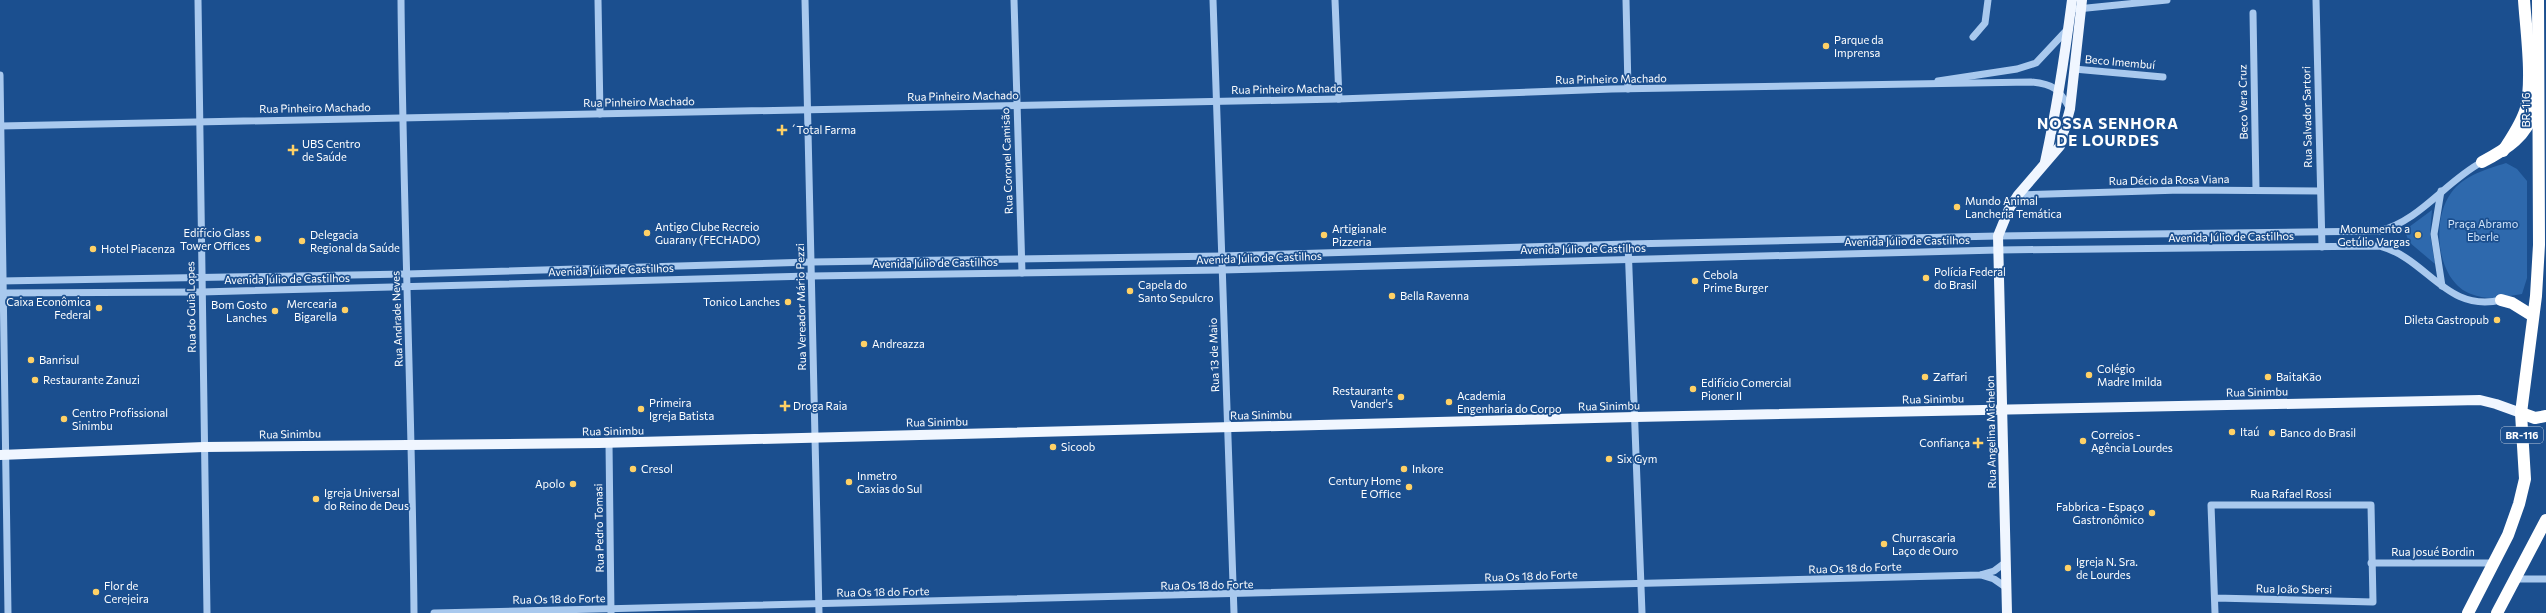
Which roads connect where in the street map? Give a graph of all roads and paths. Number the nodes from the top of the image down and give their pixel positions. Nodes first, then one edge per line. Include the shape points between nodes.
1 (198, 0) edge
2 (401, 0) edge
3 (598, 0) edge
4 (805, 0) edge
5 (1014, 0) edge
6 (1214, 0) edge
7 (1335, 0) edge
8 (1626, 0) edge
9 (1988, 0) edge
10 (2167, 0) edge
11 (2316, 0) edge
12 (2524, 0) edge
13 (2538, 0) edge
14 (2076, 4) edge
15 (2253, 13) dead end
16 (2066, 31) junction
17 (1973, 37) dead end
18 (2074, 70) junction
19 (0, 75) edge
20 (2163, 77) dead end
21 (1926, 84) junction
22 (1628, 89) junction
23 (2060, 91) junction
24 (2538, 92) junction
25 (1339, 99) junction
26 (1217, 101) junction
27 (1017, 105) junction
28 (2070, 109) junction
29 (809, 110) junction
30 (600, 114) junction
31 (402, 118) junction
32 (201, 122) junction
33 (1, 126) edge
34 (2503, 151) junction
35 (2482, 162) joint
36 (2045, 164) junction
37 (2256, 190) junction
38 (2320, 191) junction
39 (2441, 191) junction
40 (2018, 195) junction
41 (2321, 233) junction
42 (1998, 236) junction
43 (1628, 244) junction
44 (2322, 246) junction
45 (1998, 250) junction
46 (1167, 256) junction
47 (1222, 256) junction
48 (1077, 257) junction
49 (1120, 257) junction
50 (1021, 258) junction
51 (962, 259) junction
52 (1628, 259) junction
53 (871, 260) junction
54 (918, 260) junction
55 (811, 262) junction
56 (750, 264) junction
57 (701, 265) junction
58 (653, 266) junction
59 (604, 268) junction
60 (562, 269) junction
61 (1222, 270) junction
62 (515, 271) junction
63 (1120, 271) junction
64 (1168, 271) junction
65 (464, 272) junction
66 (1022, 272) junction
67 (1078, 272) junction
68 (406, 274) junction
69 (918, 274) junction
70 (963, 274) junction
71 (347, 275) junction
72 (871, 275) junction
73 (257, 276) junction
74 (304, 276) junction
75 (811, 276) junction
76 (143, 278) junction
77 (201, 278) junction
78 (751, 278) junction
79 (102, 279) junction
80 (702, 279) junction
81 (654, 280) junction
82 (2, 281) edge
83 (605, 282) junction
84 (562, 283) junction
85 (515, 284) junction
86 (464, 286) junction
87 (2442, 286) junction
88 (406, 287) junction
89 (347, 288) junction
90 (304, 289) junction
91 (257, 290) junction
92 (102, 292) junction
93 (143, 292) junction
94 (201, 292) junction
95 (2, 293) edge
96 (2501, 300) joint
97 (2533, 316) junction
98 (2003, 409) junction
99 (2521, 413) junction
100 (2546, 416) edge
101 (1635, 417) junction
102 (1228, 428) junction
103 (815, 437) junction
104 (609, 443) junction
105 (412, 445) junction
106 (204, 447) junction
107 (3, 455) edge
108 (2546, 520) edge
109 (2006, 562) junction
110 (2495, 562) junction
111 (2372, 563) junction
112 (1980, 575) junction
113 (2516, 579) junction
114 (2546, 579) edge
115 (1641, 584) junction
116 (2007, 588) junction
117 (1234, 595) junction
118 (2215, 598) junction
119 (819, 604) junction
120 (611, 611) edge
121 (8, 613) edge
122 (207, 613) edge
123 (414, 613) edge
124 (434, 613) edge
125 (819, 613) edge
126 (1234, 613) edge
127 (1642, 613) edge
128 (2008, 613) edge
129 (2215, 613) edge
130 (2468, 613) edge
131 (2498, 613) edge

1 - 32 street, Rua do Guia Lopes
2 - 31 street, Rua Andrade Neves
3 - 30 street
4 - 29 street, Rua Vereador Mário Pezzi
5 - 27 street, Rua Coronel Camisão
6 - 26 street, Rua 13 de Maio
7 - 25 street
8 - 22 street
9 - 17 street via 1986,23
10 - 14 street
11 - 38 street, Rua Salvador Sartori
12 - 34 highway via 2529,88 2526,108 2519,125
13 - 24 highway, BR-116 / BR-116
14 - 16 main road
14 - 18 main road
15 - 37 street, Beco Vera Cruz
16 - 21 street, Rua Pinheiro Machado via 2036,63 2017,69
16 - 23 main road
18 - 20 street, Beco Imembuí
18 - 28 main road
19 - 33 street
21 - 22 street, Rua Pinheiro Machado
21 - 23 street, Rua Pinheiro Machado via 2031,82 2045,84
22 - 25 street, Rua Pinheiro Machado
23 - 28 street
23 - 36 main road
24 - 34 highway via 2531,122 2522,136
24 - 97 highway, BR-116 / BR-116 via 2538,245
25 - 26 street, Rua Pinheiro Machado
26 - 27 street, Rua Pinheiro Machado
26 - 47 street, Rua 13 de Maio
27 - 29 street, Rua Pinheiro Machado
27 - 50 street, Rua Coronel Camisão
28 - 36 main road via 2060,146
29 - 30 street, Rua Pinheiro Machado
29 - 55 street, Rua Vereador Mário Pezzi
30 - 31 street, Rua Pinheiro Machado
31 - 32 street, Rua Pinheiro Machado
31 - 68 street, Rua Andrade Neves
32 - 33 street, Rua Pinheiro Machado
32 - 77 street, Rua do Guia Lopes
33 - 82 street
34 - 35 highway
35 - 39 street, Avenida Júlio de Castilhos via 2464,172
36 - 40 main road
37 - 38 street, Rua Décio da Rosa Viana
37 - 40 street, Rua Décio da Rosa Viana
38 - 41 street, Rua Salvador Sartori
39 - 41 street, Avenida Júlio de Castilhos via 2416,213 2389,228
39 - 87 street via 2434,234
40 - 42 main road
41 - 42 street, Avenida Júlio de Castilhos
41 - 44 street, Rua Salvador Sartori
42 - 43 street, Avenida Júlio de Castilhos
42 - 45 main road, Rua Angelina Michelon
43 - 47 street, Avenida Júlio de Castilhos
43 - 52 street
44 - 45 street, Avenida Júlio de Castilhos
44 - 87 street, Avenida Júlio de Castilhos via 2390,248 2412,260
45 - 52 street, Avenida Júlio de Castilhos
45 - 98 main road, Rua Angelina Michelon
46 - 47 street, Avenida Júlio de Castilhos
46 - 49 street, Avenida Júlio de Castilhos
46 - 64 street
47 - 61 street, Rua 13 de Maio
48 - 49 street, Avenida Júlio de Castilhos
48 - 50 street, Avenida Júlio de Castilhos
48 - 67 street
49 - 63 street
50 - 51 street, Avenida Júlio de Castilhos
50 - 66 street, Rua Coronel Camisão
51 - 54 street, Avenida Júlio de Castilhos
51 - 70 street
52 - 61 street, Avenida Júlio de Castilhos
52 - 101 street
53 - 54 street, Avenida Júlio de Castilhos
53 - 55 street, Avenida Júlio de Castilhos
53 - 72 street
54 - 69 street
55 - 56 street, Avenida Júlio de Castilhos
55 - 75 street, Rua Vereador Mário Pezzi
56 - 57 street, Avenida Júlio de Castilhos
56 - 78 street
57 - 58 street, Avenida Júlio de Castilhos
57 - 80 street
58 - 59 street, Avenida Júlio de Castilhos
58 - 81 street
59 - 60 street, Avenida Júlio de Castilhos
59 - 83 street
60 - 62 street, Avenida Júlio de Castilhos
60 - 84 street
61 - 64 street, Avenida Júlio de Castilhos
61 - 102 street, Rua 13 de Maio
62 - 65 street, Avenida Júlio de Castilhos
62 - 85 street
63 - 64 street, Avenida Júlio de Castilhos
63 - 67 street, Avenida Júlio de Castilhos
65 - 68 street, Avenida Júlio de Castilhos
65 - 86 street
66 - 67 street, Avenida Júlio de Castilhos
66 - 70 street, Avenida Júlio de Castilhos
68 - 71 street, Avenida Júlio de Castilhos
68 - 88 street, Rua Andrade Neves
69 - 70 street, Avenida Júlio de Castilhos
69 - 72 street, Avenida Júlio de Castilhos
71 - 74 street, Avenida Júlio de Castilhos
71 - 89 street
72 - 75 street, Avenida Júlio de Castilhos
73 - 74 street, Avenida Júlio de Castilhos
73 - 77 street, Avenida Júlio de Castilhos
73 - 91 street
74 - 90 street
75 - 78 street, Avenida Júlio de Castilhos
75 - 103 street, Rua Vereador Mário Pezzi
76 - 77 street, Avenida Júlio de Castilhos
76 - 79 street, Avenida Júlio de Castilhos
76 - 93 street
77 - 94 street, Rua do Guia Lopes
78 - 80 street, Avenida Júlio de Castilhos
79 - 82 street, Avenida Júlio de Castilhos
79 - 92 street
80 - 81 street, Avenida Júlio de Castilhos
81 - 83 street, Avenida Júlio de Castilhos
82 - 95 street
83 - 84 street, Avenida Júlio de Castilhos
84 - 85 street, Avenida Júlio de Castilhos
85 - 86 street, Avenida Júlio de Castilhos
86 - 88 street, Avenida Júlio de Castilhos
87 - 96 street, Avenida Júlio de Castilhos via 2453,295 2470,302 2487,303
88 - 89 street, Avenida Júlio de Castilhos
88 - 105 street, Rua Andrade Neves
89 - 90 street, Avenida Júlio de Castilhos
90 - 91 street, Avenida Júlio de Castilhos
91 - 94 street, Avenida Júlio de Castilhos
92 - 93 street, Avenida Júlio de Castilhos
92 - 95 street, Avenida Júlio de Castilhos
93 - 94 street, Avenida Júlio de Castilhos
94 - 106 street, Rua do Guia Lopes
95 - 107 street
96 - 97 highway via 2512,303
97 - 99 highway, BR-116
98 - 99 main road, Rua Sinimbu via 2480,400
98 - 101 main road, Rua Sinimbu
98 - 109 main road, Rua Angelina Michelon
99 - 100 highway via 2535,418
99 - 110 highway, BR-116 via 2525,479 2519,504
101 - 102 main road, Rua Sinimbu
101 - 115 street
102 - 103 main road, Rua Sinimbu
102 - 117 street, Rua 13 de Maio
103 - 104 main road, Rua Sinimbu
103 - 119 street, Rua Vereador Mário Pezzi
104 - 105 main road, Rua Sinimbu
104 - 120 street, Rua Pedro Tomasi
105 - 106 main road, Rua Sinimbu
105 - 123 street, Rua Andrade Neves
106 - 107 main road, Rua Sinimbu
106 - 122 street, Rua do Guia Lopes
107 - 121 street
108 - 113 highway
109 - 112 street, Rua Os 18 do Forte via 1994,571
109 - 116 main road, Rua Angelina Michelon
110 - 111 street, Rua Josué Bordin
110 - 130 highway, BR-116
111 - 118 street, Rua João Sbersi via 2373,602
111 - 118 street, Rua Rafael Rossi via 2371,505 2211,505
112 - 115 street, Rua Os 18 do Forte
112 - 116 street, Rua Os 18 do Forte via 1994,579
113 - 114 street
113 - 131 highway
115 - 117 street, Rua Os 18 do Forte
115 - 127 street
116 - 128 main road, Rua Angelina Michelon
117 - 119 street, Rua Os 18 do Forte
117 - 126 street, Rua 13 de Maio
118 - 129 street
119 - 120 street, Rua Os 18 do Forte
119 - 125 street, Rua Vereador Mário Pezzi
120 - 124 street, Rua Os 18 do Forte

